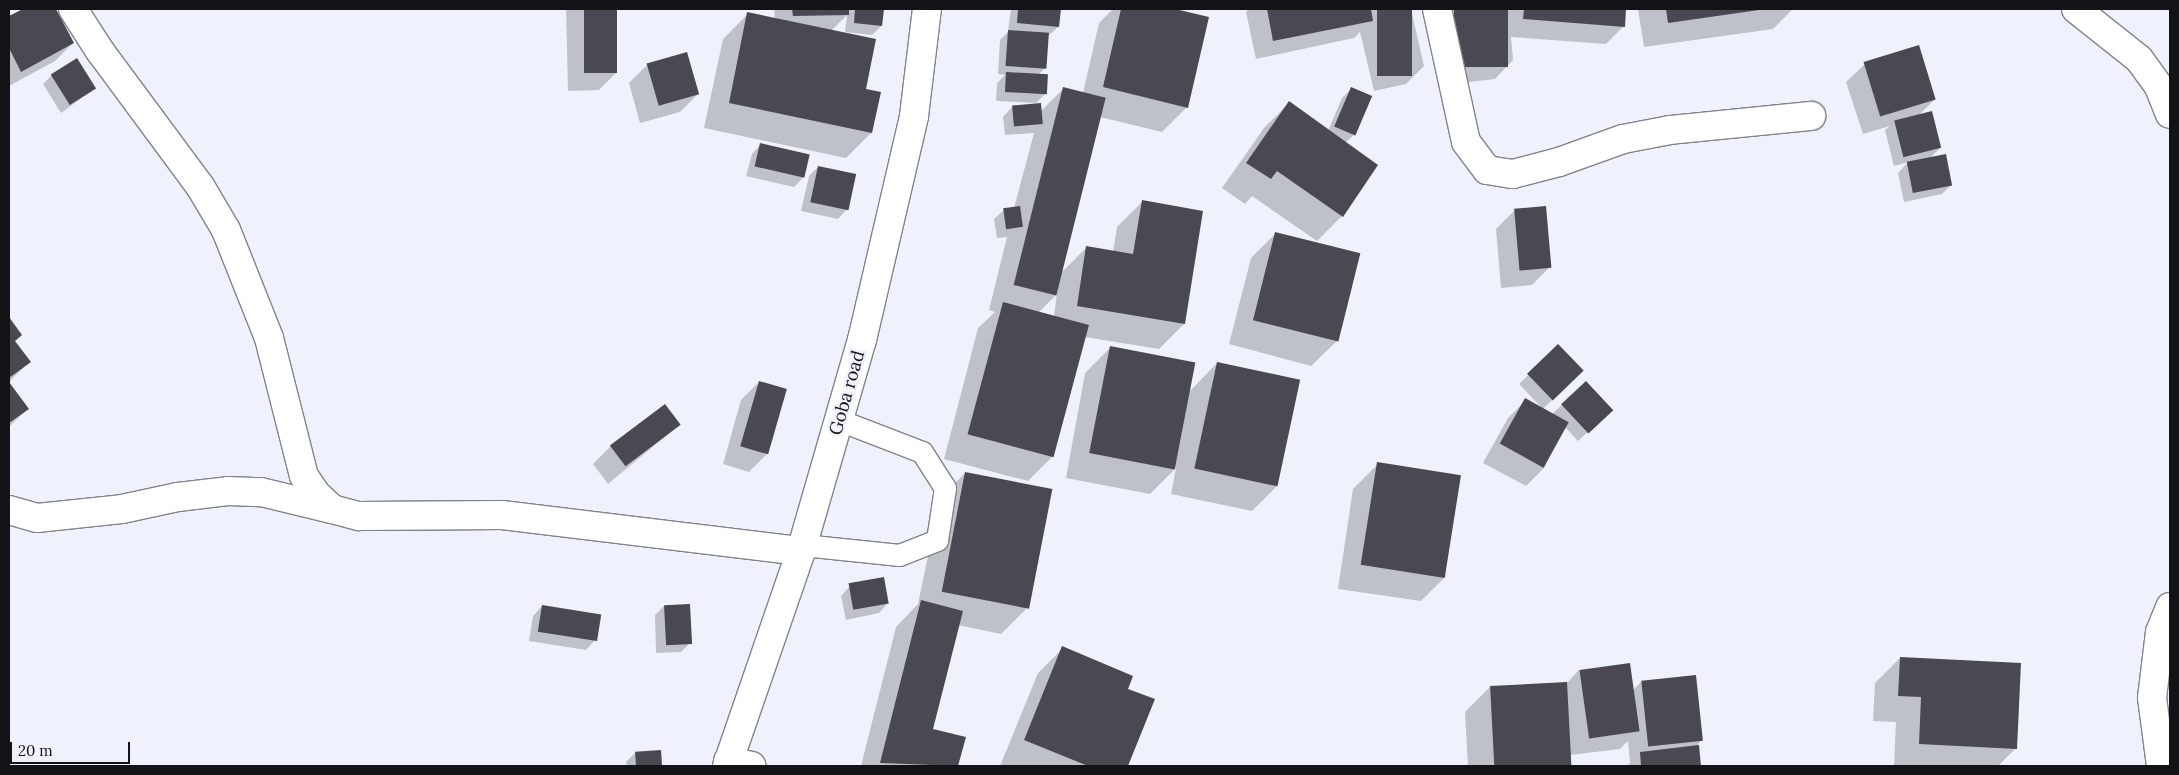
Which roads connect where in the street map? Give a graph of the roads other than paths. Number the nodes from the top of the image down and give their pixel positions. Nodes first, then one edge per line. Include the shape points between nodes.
1 (73, 9) edge
2 (927, 9) edge
3 (1437, 9) edge
4 (2076, 9) edge
5 (2164, 87) edge
6 (2170, 114) edge
7 (1811, 116) dead end
8 (839, 420) junction
9 (332, 509) junction
10 (9, 510) edge
11 (802, 548) junction
12 (2170, 607) edge
13 (736, 764) edge
14 (2161, 766) edge

1 - 9 street via 100,51 200,186 226,230 268,338 304,476
2 - 8 street, Goba road via 914,116 862,340
3 - 7 street via 1466,142 1487,170 1513,174 1559,162 1623,139 1670,130
4 - 5 street via 2139,60
5 - 6 street
8 - 11 street, Goba road
8 - 11 lane via 922,452 945,488 936,540 899,555
9 - 10 street via 261,492 228,491 122,509 37,518
9 - 11 street via 359,516 502,515
11 - 13 street, Goba road
12 - 14 street via 2160,632 2152,698

